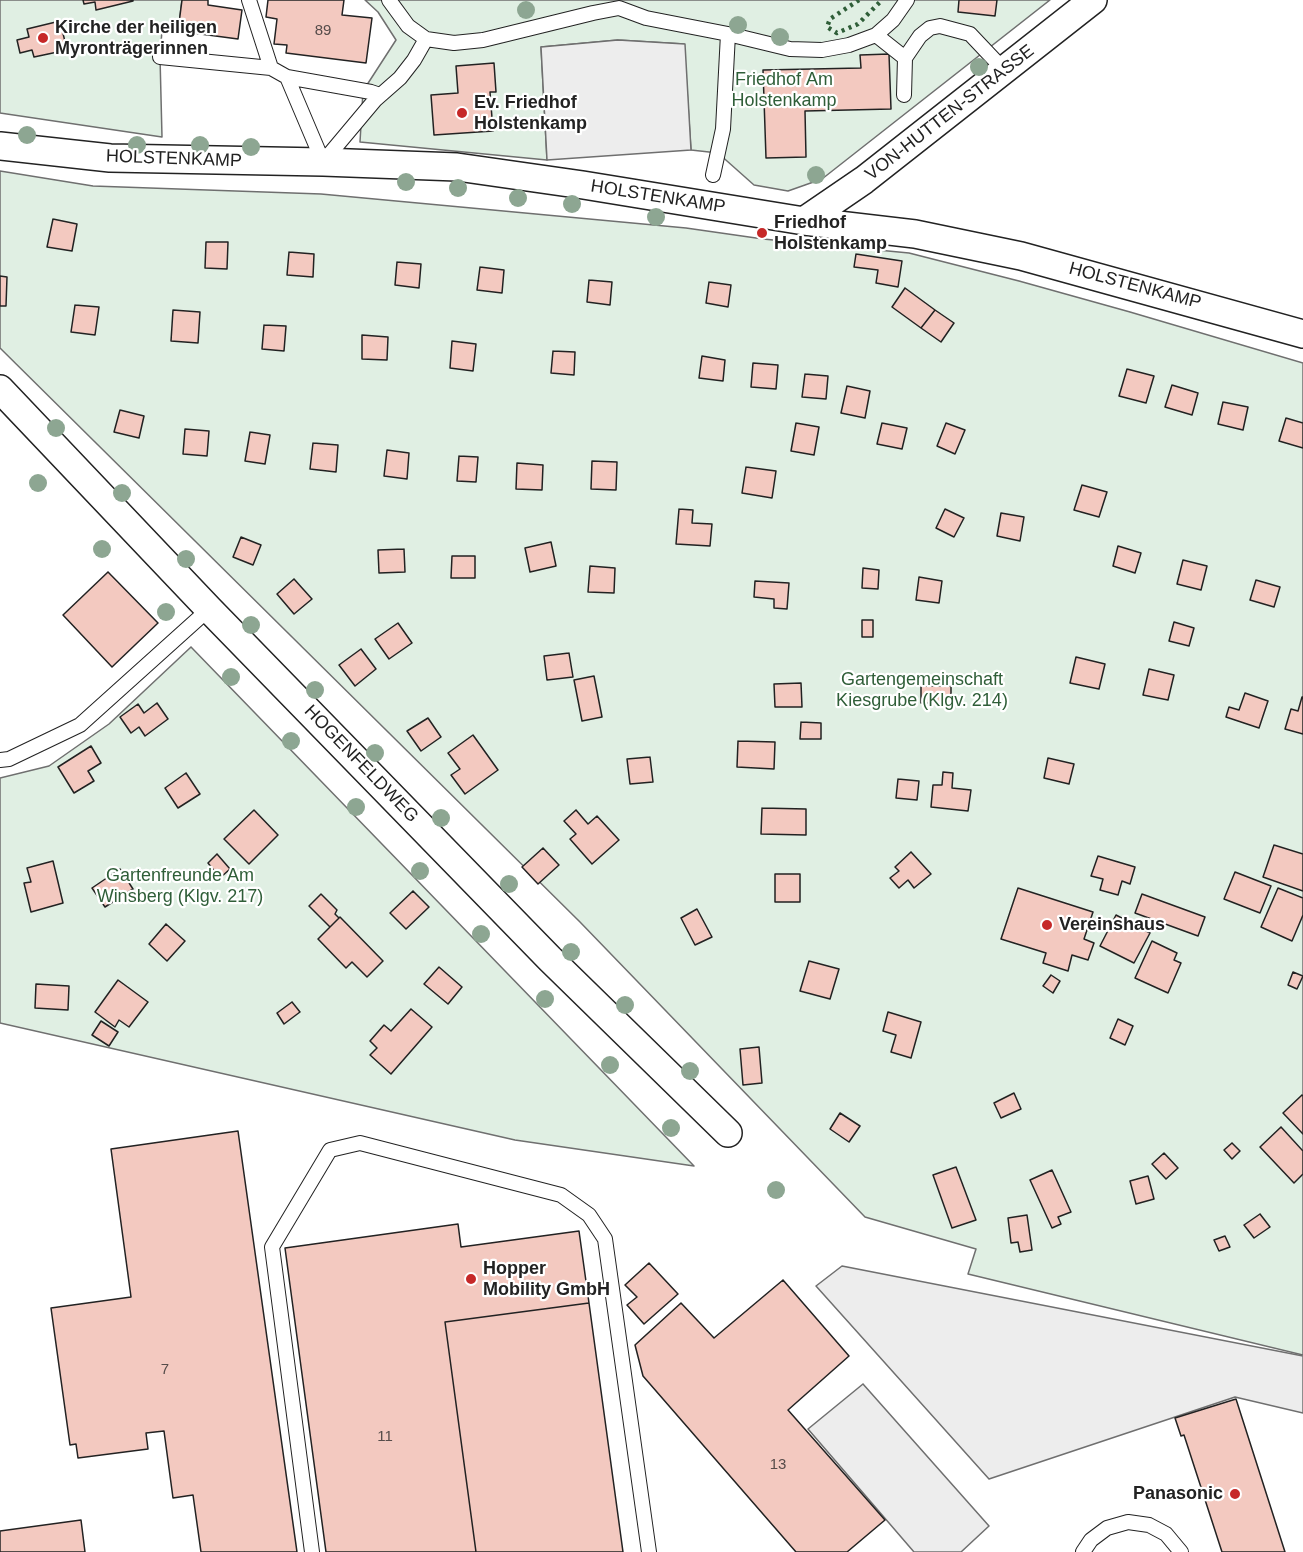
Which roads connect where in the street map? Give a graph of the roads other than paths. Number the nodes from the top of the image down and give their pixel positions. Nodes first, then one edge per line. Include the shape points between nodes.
1 (249, 0) edge
2 (389, 0) edge
3 (908, 0) edge
4 (1093, 0) edge
5 (622, 4) edge
6 (729, 34) junction
7 (876, 35) junction
8 (426, 39) junction
9 (160, 57) dead end
10 (905, 58) junction
11 (271, 68) junction
12 (1004, 70) junction
13 (287, 77) junction
14 (380, 95) junction
15 (904, 95) dead end
16 (0, 146) edge
17 (323, 162) junction
18 (713, 176) dead end
19 (804, 221) junction
20 (1303, 334) edge
21 (0, 389) edge
22 (209, 609) junction
23 (0, 760) edge
24 (728, 1133) dead end
25 (312, 1552) edge
26 (649, 1552) edge
27 (1083, 1552) edge
28 (1181, 1552) edge

1 - 11 lane
2 - 8 lane via 408,26
3 - 7 lane
4 - 12 street, VON-HUTTEN-STRASSE
5 - 6 lane via 646,18
5 - 8 lane via 483,40 454,43
6 - 7 lane via 790,49 822,50
6 - 18 lane via 723,129
7 - 10 lane
8 - 14 lane via 407,69
9 - 11 lane
10 - 12 lane via 920,36 940,26 970,34
10 - 15 lane
11 - 13 lane
12 - 19 street, VON-HUTTEN-STRASSE via 864,180
13 - 14 lane
13 - 17 lane
14 - 17 lane
16 - 17 street, HOLSTENKAMP via 110,158
17 - 19 street, HOLSTENKAMP via 457,167
19 - 20 street, HOLSTENKAMP via 915,234 1021,256
21 - 22 street, HOGENFELDWEG
22 - 23 lane via 80,725
22 - 24 street, HOGENFELDWEG via 549,959
25 - 26 lane via 272,1247 330,1150 360,1143 561,1195 589,1215 605,1239
27 - 28 lane via 1107,1528 1128,1522 1149,1525 1166,1534

